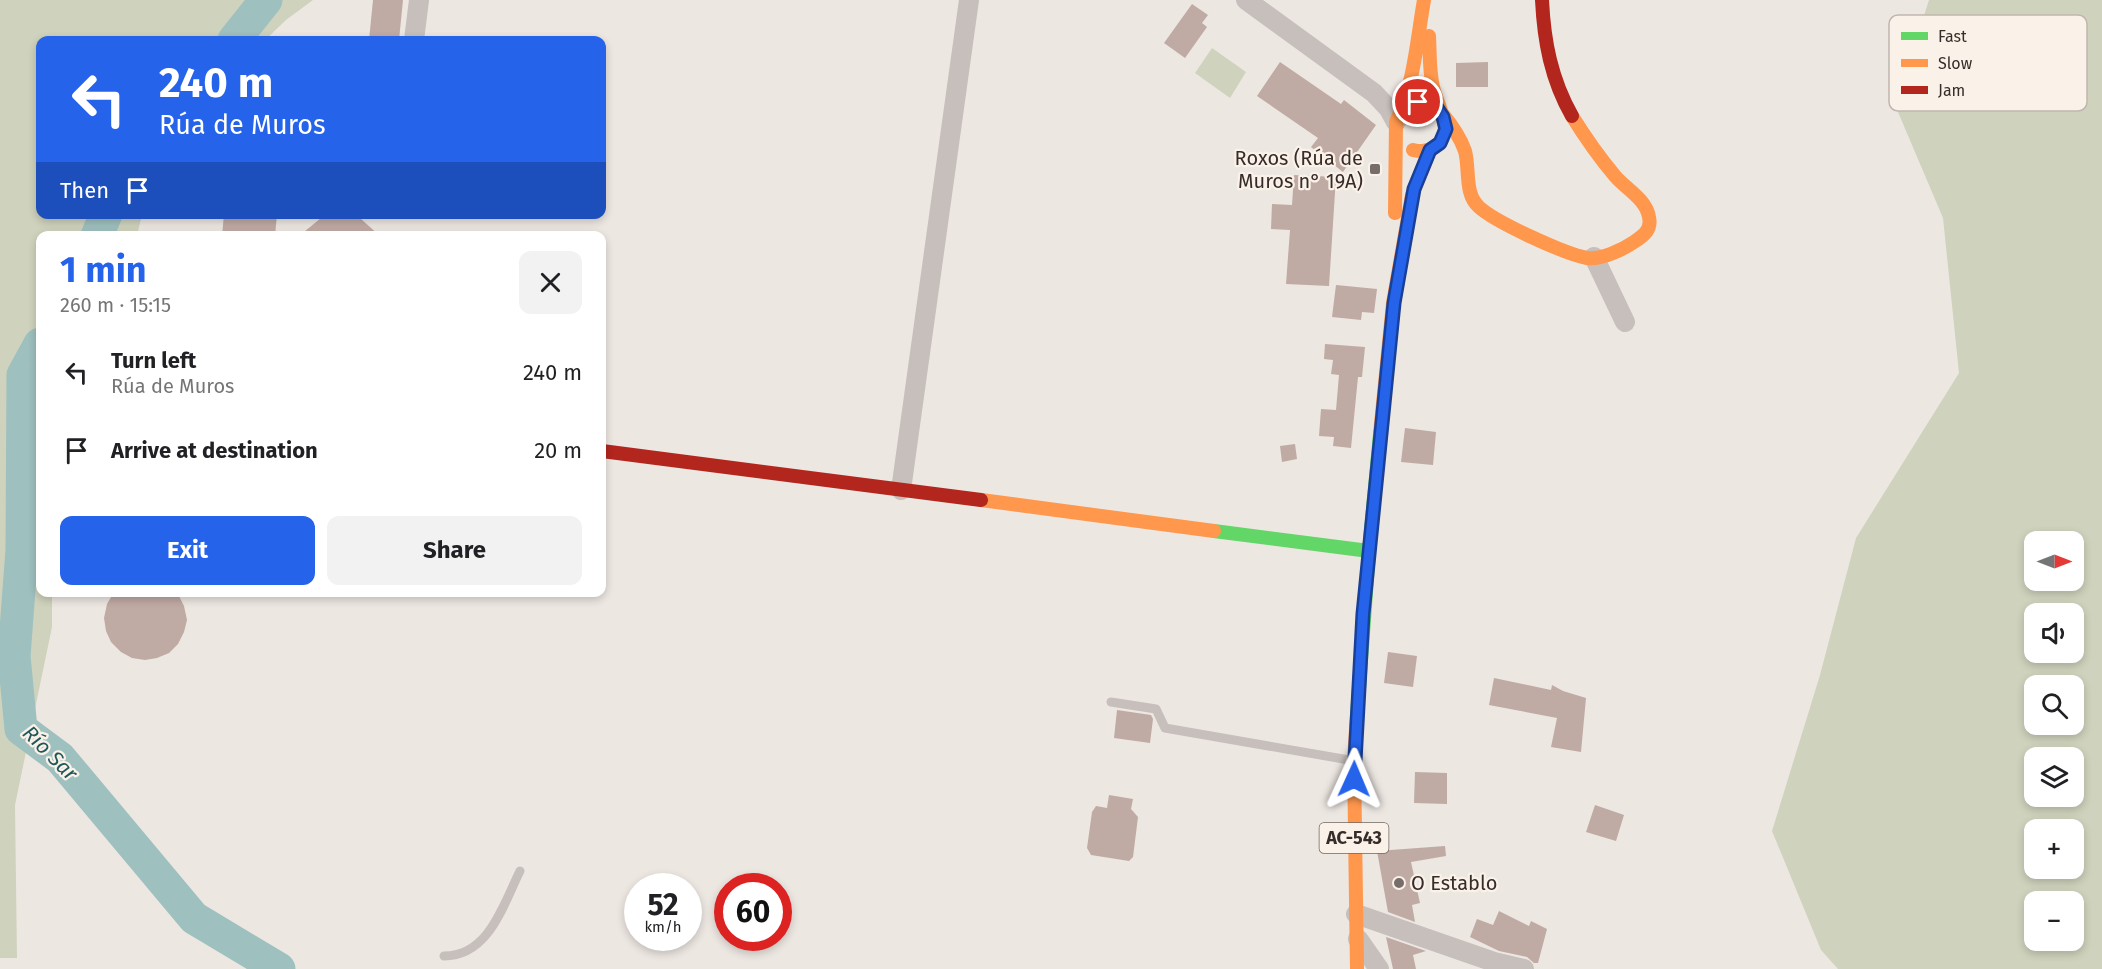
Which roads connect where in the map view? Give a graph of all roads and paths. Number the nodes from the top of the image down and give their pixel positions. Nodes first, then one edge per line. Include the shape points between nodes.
1 (418, 0) edge
2 (969, 0) edge
3 (1246, 0) edge
4 (1426, 0) edge
5 (1542, 0) edge
6 (414, 36) edge
7 (1407, 112) junction
8 (1440, 112) junction
9 (1432, 149) junction
10 (1386, 157) dead end
11 (1468, 184) junction
12 (1385, 188) dead end
13 (1389, 220) dead end
14 (1594, 257) junction
15 (1394, 303) junction
16 (1625, 322) dead end
17 (606, 452) edge
18 (901, 490) junction
19 (1369, 551) junction
20 (1112, 702) dead end
21 (1354, 761) junction
22 (519, 871) dead end
23 (1356, 914) junction
24 (1356, 937) junction
25 (444, 956) dead end
26 (1357, 969) edge
27 (1379, 969) edge
28 (1524, 969) edge

1 - 6 street
2 - 18 street
3 - 7 street via 1374,93
4 - 7 main road, AC-543
4 - 8 main road, AC-543 via 1431,73
5 - 14 main road via 1547,56 1564,104 1591,147 1643,203 1652,219 1648,231 1638,240
7 - 8 main road via 1431,104
7 - 9 main road via 1402,143 1419,152
7 - 10 lane
7 - 15 main road, AC-543 via 1397,165
8 - 9 main road, AC-543 via 1446,129 1442,140
8 - 11 main road via 1460,135 1466,153
9 - 11 street via 1451,158
9 - 15 main road, AC-543 via 1413,195
11 - 14 main road via 1482,211 1581,256
12 - 13 lane
14 - 16 street
15 - 19 main road, AC-543
17 - 18 main road
18 - 19 main road
19 - 21 main road, AC-543
20 - 21 lane via 1156,709 1165,728
21 - 23 main road, AC-543
22 - 25 lane via 483,940 462,954
23 - 24 main road, AC-543
23 - 28 street
24 - 26 main road, AC-543
24 - 27 street

